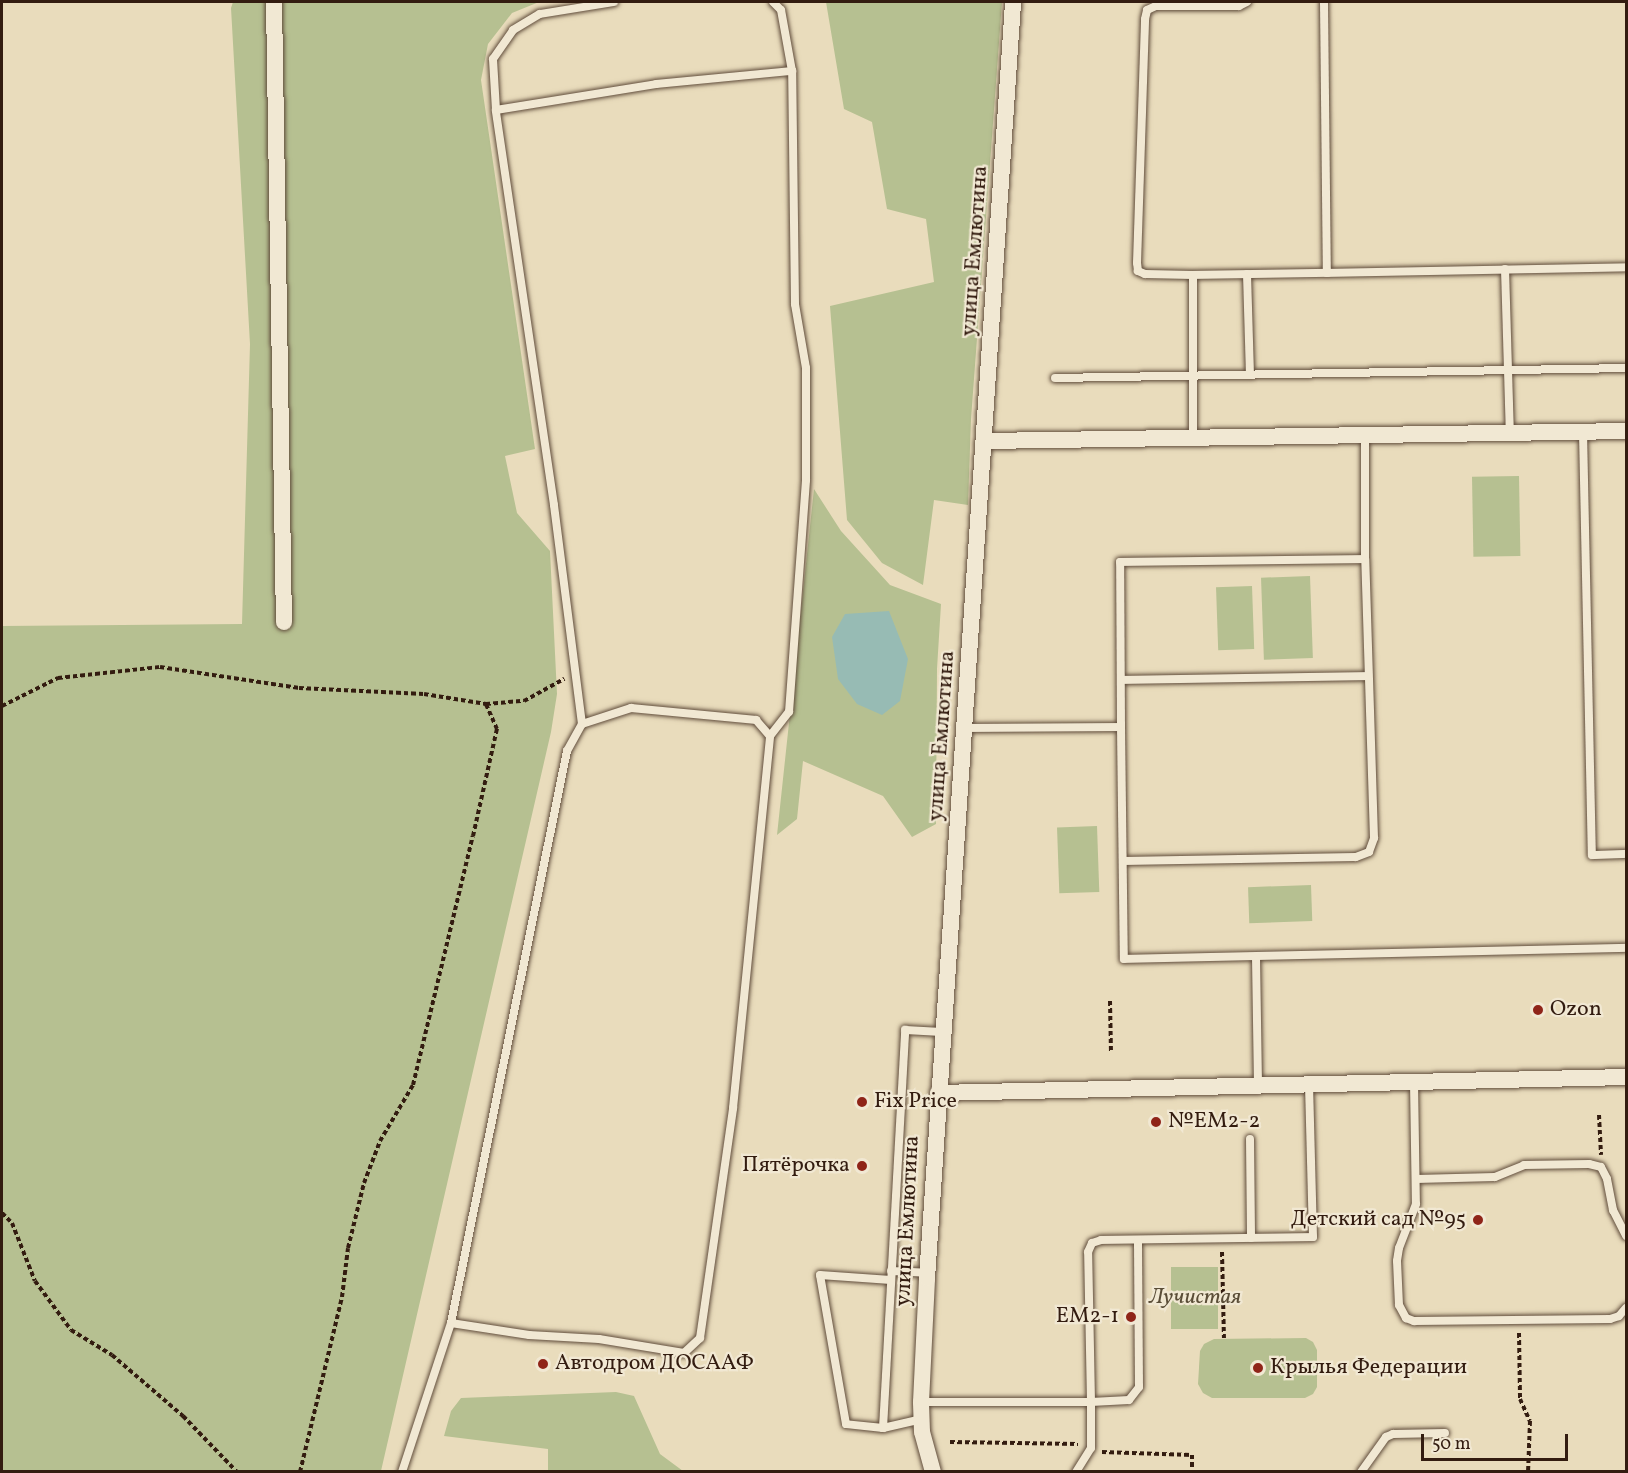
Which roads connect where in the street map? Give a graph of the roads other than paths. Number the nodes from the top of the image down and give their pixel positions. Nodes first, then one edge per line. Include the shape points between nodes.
1 (274, 2) edge
2 (614, 2) edge
3 (773, 2) edge
4 (1013, 2) edge
5 (1247, 2) edge
6 (1324, 2) edge
7 (792, 71) junction
8 (496, 110) junction
9 (1626, 267) edge
10 (1505, 269) junction
11 (1327, 273) junction
12 (1247, 274) junction
13 (1193, 275) junction
14 (1626, 368) edge
15 (1508, 370) junction
16 (1250, 375) junction
17 (1193, 376) junction
18 (1055, 378) dead end
19 (1626, 431) edge
20 (1583, 432) junction
21 (1510, 433) junction
22 (1365, 435) junction
23 (1193, 438) junction
24 (985, 441) junction
25 (1365, 559) junction
26 (284, 622) dead end
27 (1368, 676) junction
28 (1121, 681) junction
29 (582, 724) junction
30 (1121, 727) junction
31 (965, 728) junction
32 (770, 736) junction
33 (1626, 854) edge
34 (1123, 861) junction
35 (1626, 948) edge
36 (1256, 957) junction
37 (942, 1032) junction
38 (1626, 1077) edge
39 (1414, 1082) junction
40 (1310, 1085) junction
41 (1258, 1086) junction
42 (938, 1093) junction
43 (1250, 1139) dead end
44 (1416, 1179) junction
45 (1626, 1236) edge
46 (1251, 1238) junction
47 (1138, 1240) junction
48 (927, 1273) junction
49 (891, 1275) junction
50 (1626, 1308) edge
51 (451, 1323) junction
52 (1091, 1402) junction
53 (921, 1411) junction
54 (883, 1428) junction
55 (1445, 1433) dead end
56 (402, 1472) edge
57 (933, 1472) edge
58 (1076, 1472) edge
59 (1361, 1472) edge

1 - 26 street
2 - 8 lane via 540,14 513,30 493,59
3 - 7 lane via 781,10
4 - 24 street, улица Емлютина
5 - 13 lane via 1239,6 1156,6 1148,10 1145,19 1138,271
6 - 11 lane
7 - 8 lane via 656,84
7 - 32 lane via 795,304 806,368 806,480 789,712
8 - 29 lane
9 - 10 lane
10 - 11 lane
10 - 15 lane
11 - 12 lane
12 - 13 lane
12 - 16 lane
13 - 17 lane
14 - 15 lane
15 - 16 lane
15 - 21 lane
16 - 17 lane
17 - 18 lane
17 - 23 lane
19 - 20 street
20 - 21 street
20 - 33 lane via 1592,855
21 - 22 street
22 - 23 street
22 - 25 lane
23 - 24 street
24 - 31 street, улица Емлютина
25 - 27 lane
25 - 28 lane via 1120,562
27 - 28 lane
27 - 34 lane via 1374,838 1369,852 1356,856
28 - 30 lane
29 - 32 lane via 631,708 756,720
29 - 51 lane via 567,751
30 - 31 lane
30 - 34 lane
31 - 37 street, улица Емлютина
32 - 51 lane via 733,1108 700,1338 684,1353 599,1339 529,1335
34 - 36 lane via 1124,959
35 - 36 lane
36 - 41 lane
37 - 42 street, улица Емлютина
37 - 49 lane via 905,1030
38 - 39 street
39 - 40 street
39 - 44 lane
40 - 41 street
40 - 46 lane via 1313,1237
41 - 42 street
42 - 48 street, улица Емлютина
43 - 46 lane
44 - 45 lane via 1495,1177 1524,1166 1601,1167 1613,1210
44 - 50 lane via 1416,1204 1397,1261 1401,1313 1413,1321 1610,1319
46 - 47 lane
47 - 52 lane via 1139,1387 1129,1400
47 - 52 lane via 1101,1240 1092,1243 1089,1252
48 - 49 lane
48 - 53 street, улица Емлютина
49 - 54 lane
49 - 54 lane via 820,1275 846,1424
51 - 56 lane
52 - 53 lane
52 - 58 lane via 1091,1448
53 - 54 lane
53 - 57 street, улица Емлютина via 922,1432
55 - 59 lane via 1386,1437

